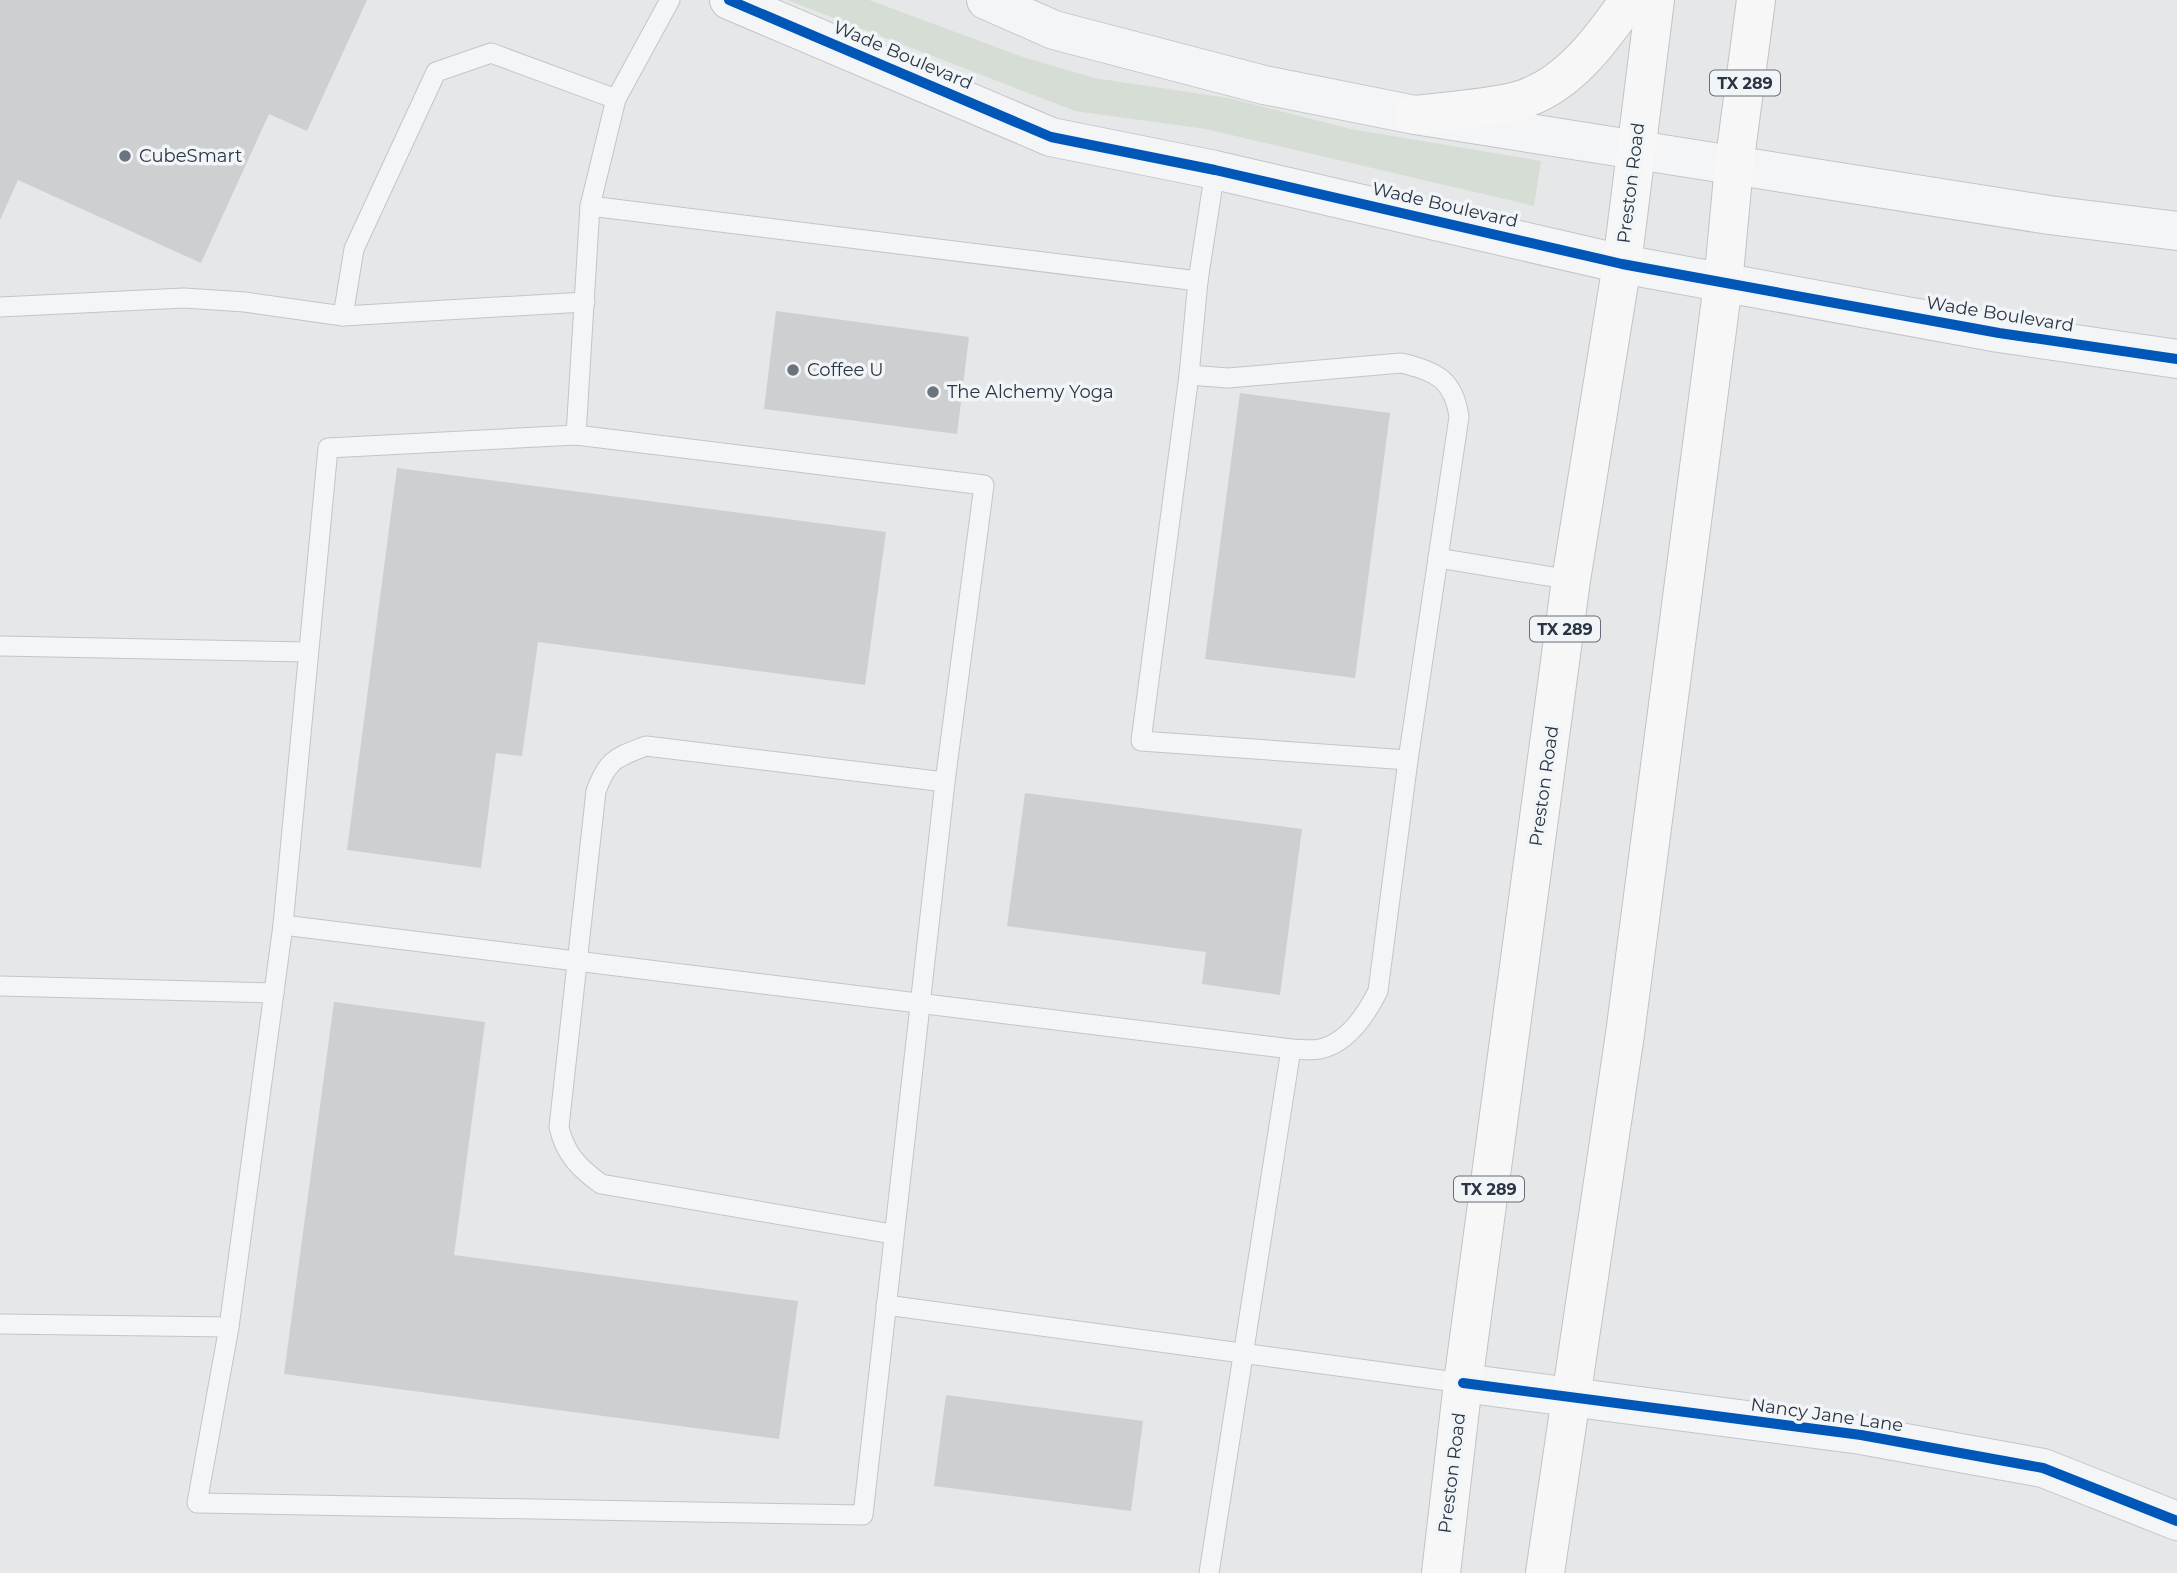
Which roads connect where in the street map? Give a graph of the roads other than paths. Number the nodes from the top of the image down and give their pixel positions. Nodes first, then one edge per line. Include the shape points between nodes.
1 (670, 0) edge
2 (729, 0) edge
3 (986, 0) edge
4 (1629, 0) edge
5 (1655, 0) edge
6 (1756, 0) edge
7 (616, 99) junction
8 (1415, 115) junction
9 (1635, 150) junction
10 (1734, 166) junction
11 (1215, 170) junction
12 (590, 206) junction
13 (2177, 231) edge
14 (1622, 264) junction
15 (1198, 281) junction
16 (1723, 284) junction
17 (585, 302) junction
18 (0, 307) edge
19 (343, 316) junction
20 (2177, 359) edge
21 (1189, 375) junction
22 (576, 435) junction
23 (1438, 558) junction
24 (1571, 580) junction
25 (0, 646) edge
26 (306, 652) junction
27 (1408, 761) junction
28 (945, 782) junction
29 (283, 925) junction
30 (578, 961) junction
31 (0, 986) edge
32 (274, 993) junction
33 (919, 1002) junction
34 (1291, 1049) junction
35 (892, 1234) junction
36 (886, 1305) junction
37 (0, 1324) edge
38 (229, 1327) junction
39 (1242, 1351) junction
40 (1463, 1384) junction
41 (1569, 1399) junction
42 (2177, 1521) edge
43 (1209, 1573) edge
44 (1441, 1573) edge
45 (1545, 1573) edge

1 - 7 lane
2 - 11 street, Wade Boulevard via 1051,137
3 - 8 street via 1054,30 1264,85
4 - 8 main road via 1603,37 1559,81 1515,102
5 - 9 main road, Preston Road / TX 289
6 - 10 main road, TX 289
7 - 12 lane
7 - 19 lane via 491,53 436,72 354,249
8 - 9 street
9 - 10 street
9 - 14 main road, Preston Road / TX 289
10 - 13 street
10 - 16 main road, TX 289
11 - 14 street, Wade Boulevard
11 - 15 lane
12 - 15 lane
12 - 17 lane
14 - 16 street, Wade Boulevard
14 - 24 main road, Preston Road / TX 289
15 - 21 lane
16 - 20 street, Wade Boulevard
16 - 41 main road, TX 289 via 1625,1034
17 - 19 lane
17 - 22 lane
18 - 19 lane via 184,298
21 - 23 lane via 1228,378 1401,363 1444,380 1456,397 1459,417
21 - 27 lane via 1141,741
22 - 26 lane via 328,448
22 - 28 lane via 984,485
23 - 24 lane
23 - 27 lane
24 - 40 main road, Preston Road / TX 289
25 - 26 lane
26 - 29 lane
27 - 34 lane via 1378,991 1365,1017 1345,1036 1321,1049
28 - 30 lane via 646,746 621,756 604,768 596,791
28 - 33 lane
29 - 30 lane
29 - 32 lane
30 - 33 lane
30 - 35 lane via 559,1127 563,1145 578,1166 601,1184
31 - 32 lane
32 - 38 lane
33 - 34 lane
33 - 35 lane
34 - 39 lane
35 - 36 lane
36 - 38 lane via 863,1515 197,1503
36 - 39 lane
37 - 38 lane
39 - 40 lane
39 - 43 lane
40 - 41 street, Nancy Jane Lane
40 - 44 main road, Preston Road / TX 289
41 - 42 street, Nancy Jane Lane via 1861,1435 2043,1468
41 - 45 main road, TX 289

